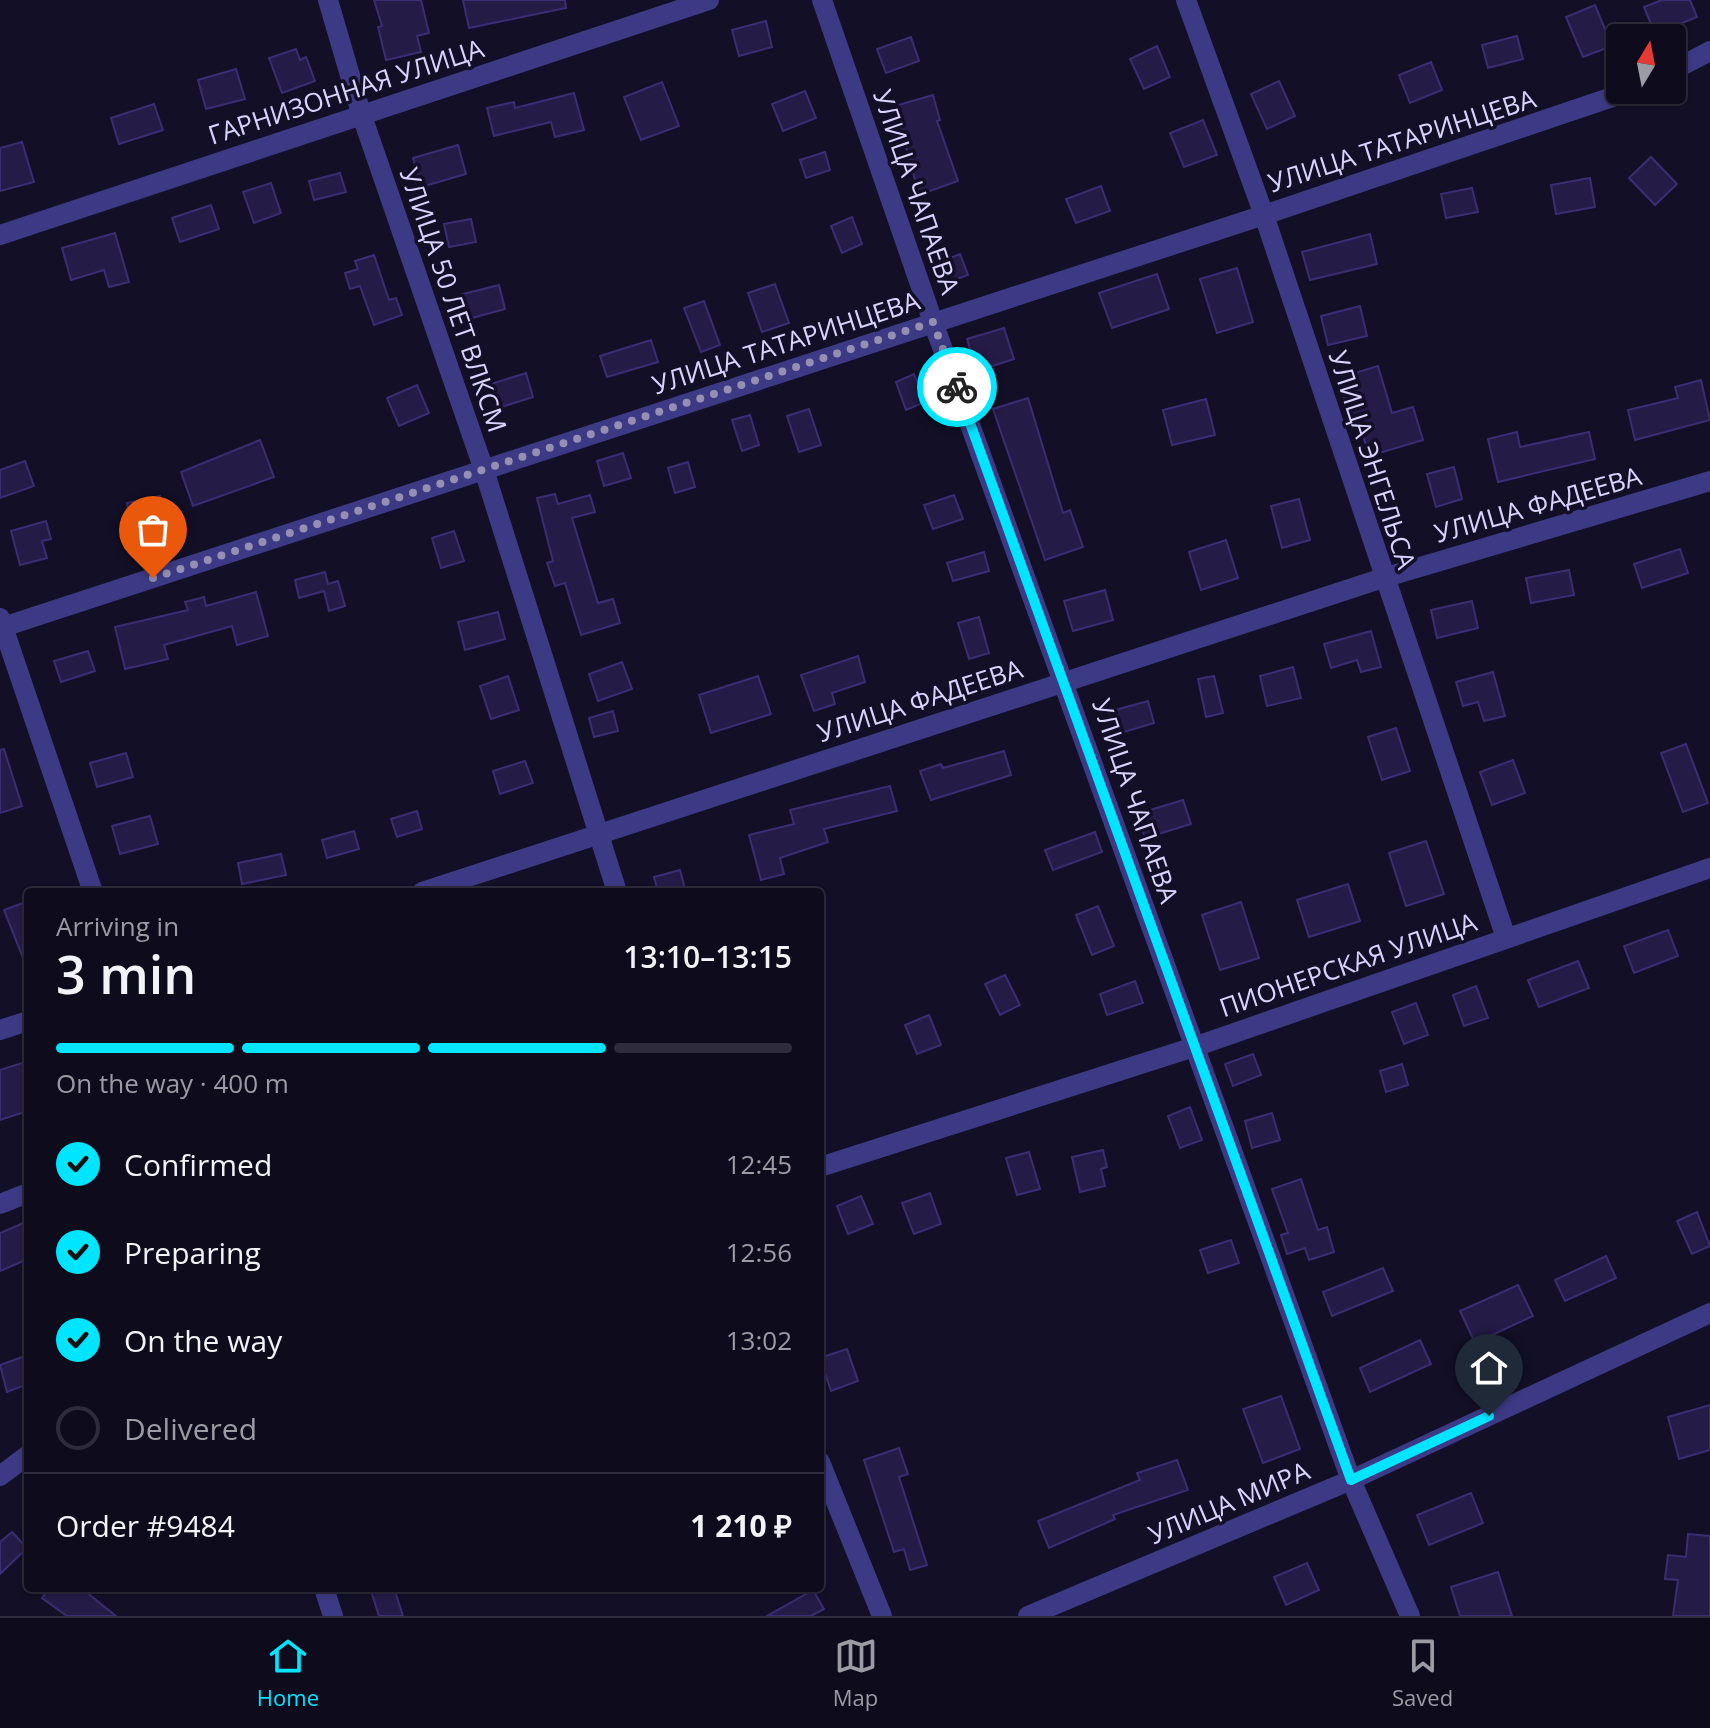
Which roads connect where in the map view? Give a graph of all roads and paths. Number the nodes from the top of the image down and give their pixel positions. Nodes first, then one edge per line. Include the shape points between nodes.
1 (328, 0) edge
2 (709, 0) edge
3 (822, 0) edge
4 (1186, 0) edge
5 (1710, 51) edge
6 (1686, 64) edge
7 (1606, 99) edge
8 (361, 113) junction
9 (1264, 215) junction
10 (0, 235) edge
11 (933, 322) junction
12 (484, 470) junction
13 (1710, 481) edge
14 (1383, 578) junction
15 (1, 625) edge
16 (1065, 681) junction
17 (599, 834) junction
18 (1710, 868) edge
19 (92, 888) edge
20 (434, 888) edge
21 (616, 888) edge
22 (1506, 938) junction
23 (24, 1022) edge
24 (0, 1030) edge
25 (1194, 1047) junction
26 (824, 1166) edge
27 (24, 1195) edge
28 (0, 1204) edge
29 (1710, 1313) edge
30 (24, 1458) edge
31 (824, 1472) edge
32 (0, 1476) edge
33 (1351, 1480) junction
34 (325, 1592) edge
35 (333, 1616) edge
36 (882, 1616) edge
37 (1028, 1616) edge
38 (1410, 1616) edge

1 - 8 street, УЛИЦА 50 ЛЕТ ВЛКСМ
2 - 8 street, ГАРНИЗОННАЯ УЛИЦА
3 - 11 street, УЛИЦА ЧАПАЕВА
4 - 9 street, УЛИЦА ЭНГЕЛЬСА
5 - 6 street
7 - 9 street, УЛИЦА ТАТАРИНЦЕВА
8 - 10 street, ГАРНИЗОННАЯ УЛИЦА
8 - 12 street, УЛИЦА 50 ЛЕТ ВЛКСМ
9 - 11 street, УЛИЦА ТАТАРИНЦЕВА
9 - 14 street, УЛИЦА ЭНГЕЛЬСА
11 - 12 street, УЛИЦА ТАТАРИНЦЕВА
11 - 16 street, УЛИЦА ЧАПАЕВА
12 - 15 street, УЛИЦА ТАТАРИНЦЕВА
12 - 17 street, УЛИЦА 50 ЛЕТ ВЛКСМ
13 - 14 street, УЛИЦА ФАДЕЕВА
14 - 16 street, УЛИЦА ФАДЕЕВА
14 - 22 street, УЛИЦА ЭНГЕЛЬСА
15 - 19 street
16 - 17 street, УЛИЦА ФАДЕЕВА
16 - 25 street, УЛИЦА ЧАПАЕВА
17 - 20 street, УЛИЦА ФАДЕЕВА
17 - 21 street, УЛИЦА 50 ЛЕТ ВЛКСМ
18 - 22 street, ПИОНЕРСКАЯ УЛИЦА
22 - 25 street, ПИОНЕРСКАЯ УЛИЦА
23 - 24 street
25 - 26 street, ПИОНЕРСКАЯ УЛИЦА
25 - 33 street, УЛИЦА ЧАПАЕВА
27 - 28 street
29 - 33 street, УЛИЦА МИРА
30 - 32 street
31 - 36 street
33 - 37 street, УЛИЦА МИРА
33 - 38 street, УЛИЦА ЧАПАЕВА
34 - 35 street

